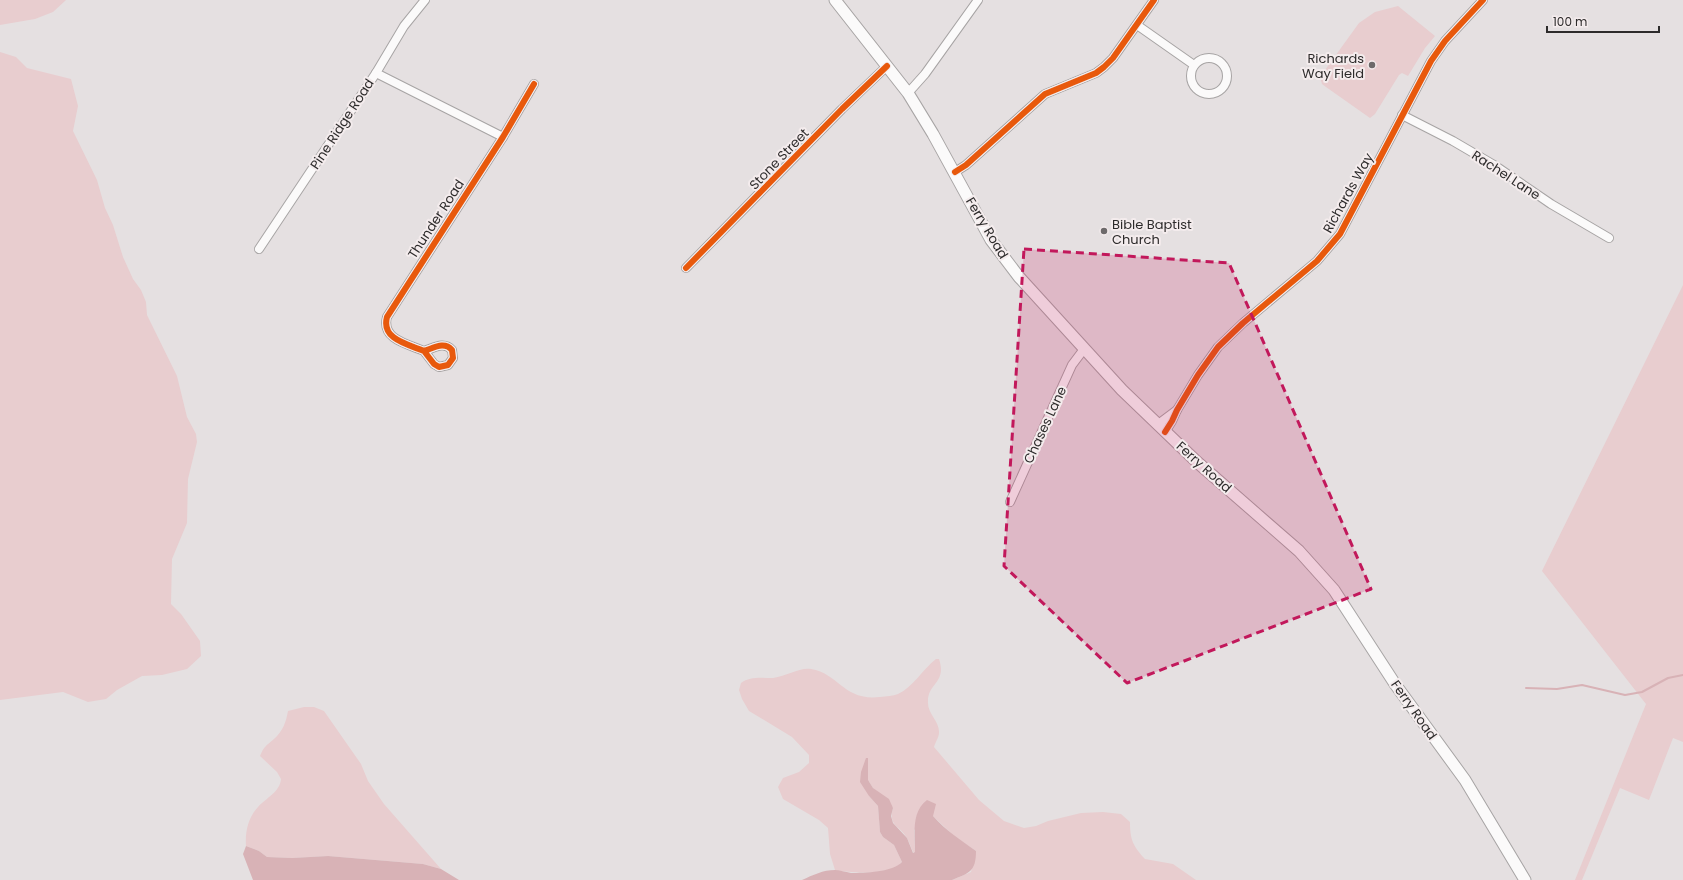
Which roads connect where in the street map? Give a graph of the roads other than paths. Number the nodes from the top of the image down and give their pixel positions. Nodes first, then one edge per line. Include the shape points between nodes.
1 (425, 0) edge
2 (835, 0) edge
3 (978, 0) edge
4 (1154, 0) edge
5 (1483, 0) edge
6 (1137, 25) junction
7 (1194, 65) junction
8 (887, 66) junction
9 (376, 73) junction
10 (534, 84) dead end
11 (908, 94) junction
12 (1402, 115) junction
13 (503, 137) junction
14 (954, 172) junction
15 (1609, 238) dead end
16 (259, 250) dead end
17 (686, 268) dead end
18 (1084, 349) junction
19 (424, 352) dead end
20 (1161, 428) junction
21 (1010, 502) dead end
22 (1525, 880) edge

1 - 9 street, Pine Ridge Road via 404,26
2 - 8 main road, Ferry Road
3 - 11 street
4 - 6 street
5 - 12 street, Richards Way via 1440,47
6 - 7 street
6 - 14 street via 1113,58 1100,70 1045,94 966,165
7 - 7 street via 1191,80 1198,90 1210,94 1219,91 1225,85 1227,73 1224,65 1217,59 1204,58
8 - 11 main road, Ferry Road
8 - 17 street, Stone Street
9 - 13 street
9 - 16 street, Pine Ridge Road
10 - 13 street, Thunder Road
11 - 14 main road, Ferry Road
12 - 15 street, Rachel Lane via 1494,165 1551,204
12 - 20 street, Richards Way via 1335,241 1317,261 1218,347 1172,421
13 - 19 street, Thunder Road via 387,316 386,328 390,335
14 - 18 main road, Ferry Road via 998,250
18 - 20 main road, Ferry Road
18 - 21 street, Chases Lane via 1072,365
20 - 22 main road, Ferry Road via 1296,548 1334,590 1395,684 1465,780

